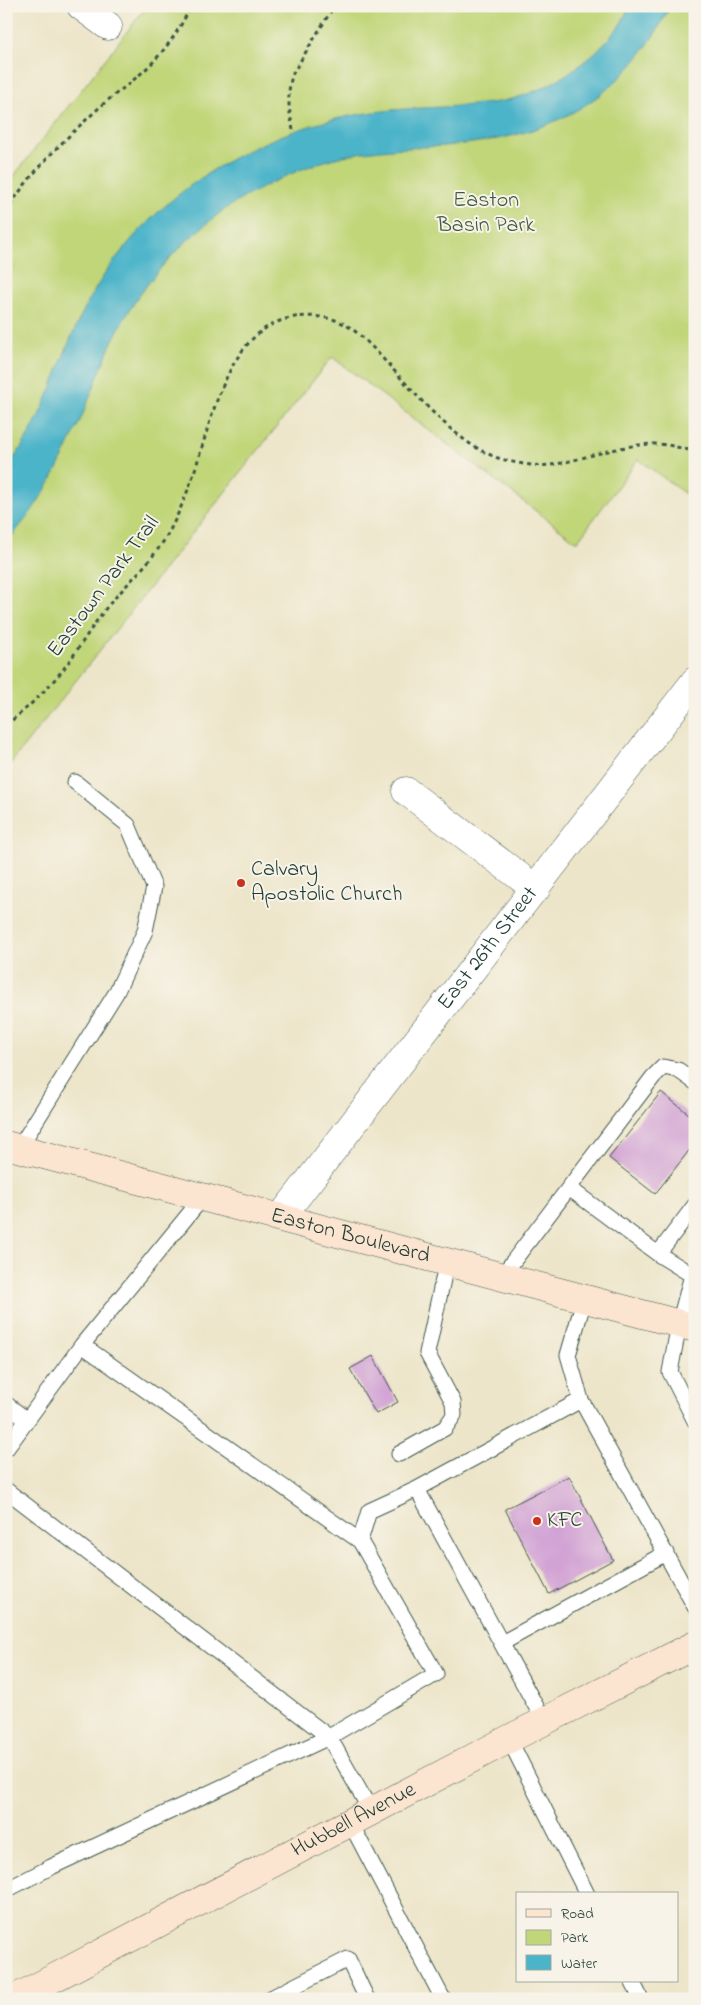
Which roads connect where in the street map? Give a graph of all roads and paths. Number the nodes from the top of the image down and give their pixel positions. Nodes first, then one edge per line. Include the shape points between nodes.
1 (82, 6) edge
2 (191, 6) edge
3 (334, 6) edge
4 (108, 26) dead end
5 (293, 130) dead end
6 (6, 212) edge
7 (695, 451) edge
8 (695, 682) edge
9 (6, 725) edge
10 (74, 782) dead end
11 (406, 791) dead end
12 (536, 889) junction
13 (695, 1082) edge
14 (12, 1147) edge
15 (569, 1188) junction
16 (204, 1197) junction
17 (695, 1205) edge
18 (281, 1218) junction
19 (658, 1254) junction
20 (447, 1261) junction
21 (694, 1275) edge
22 (502, 1276) junction
23 (585, 1298) junction
24 (687, 1326) edge
25 (82, 1345) junction
26 (581, 1400) junction
27 (6, 1404) edge
28 (28, 1420) junction
29 (695, 1421) edge
30 (6, 1449) edge
31 (399, 1454) dead end
32 (417, 1489) junction
33 (6, 1490) edge
34 (360, 1541) junction
35 (666, 1552) junction
36 (695, 1607) edge
37 (502, 1643) junction
38 (695, 1645) edge
39 (544, 1721) junction
40 (329, 1737) junction
41 (509, 1739) junction
42 (361, 1817) junction
43 (6, 1890) edge
44 (586, 1892) edge
45 (632, 1982) edge
46 (439, 1997) edge
47 (14, 1999) edge
48 (269, 1999) edge
49 (367, 1999) edge
50 (641, 1999) edge

1 - 4 street
2 - 6 path via 165,50 63,141 34,172
3 - 5 path via 289,84
7 - 9 path, Eastown Park Trail via 657,444 618,449 550,465 525,464 497,457 472,445 442,421 356,331 330,318 308,315 284,320 264,328 248,343 219,391 187,494 168,533 149,561 106,608 40,697
8 - 12 street, East 26th Street
10 - 14 lane via 128,825 154,887 145,931 116,993
11 - 12 street
12 - 18 street, East 26th Street
13 - 15 lane via 678,1070 663,1067
14 - 16 main road, Easton Boulevard
15 - 19 lane
15 - 22 lane
16 - 18 main road, Easton Boulevard
16 - 25 lane
17 - 19 lane
18 - 20 main road, Easton Boulevard
19 - 21 lane
20 - 22 main road, Easton Boulevard
20 - 31 lane via 426,1353 453,1402 454,1415 445,1428
21 - 24 lane
22 - 23 main road, Easton Boulevard
23 - 24 main road, Easton Boulevard
23 - 26 lane via 568,1355
24 - 29 lane via 670,1372
25 - 28 lane
25 - 34 lane
26 - 32 lane
26 - 35 lane
27 - 28 lane
28 - 30 lane
32 - 34 lane via 369,1511
32 - 37 lane
33 - 40 lane
34 - 40 lane via 436,1674
35 - 36 lane
35 - 37 lane
37 - 39 lane
38 - 39 main road, Hubbell Avenue
39 - 41 main road, Hubbell Avenue
40 - 42 lane
40 - 43 lane
41 - 42 main road, Hubbell Avenue
41 - 44 lane
42 - 46 lane
42 - 47 main road, Hubbell Avenue
45 - 50 lane
48 - 49 lane via 348,1959

